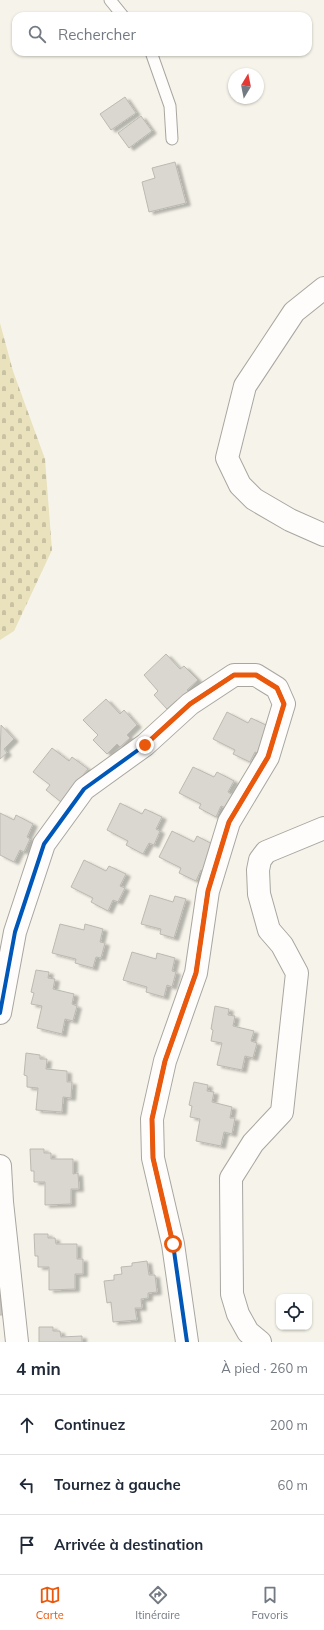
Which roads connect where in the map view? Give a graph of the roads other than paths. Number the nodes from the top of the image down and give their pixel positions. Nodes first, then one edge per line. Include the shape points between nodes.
1 (110, 0) edge
2 (120, 12) edge
3 (152, 56) edge
4 (172, 139) dead end
5 (324, 288) edge
6 (324, 535) edge
7 (324, 828) edge
8 (0, 1013) edge
9 (0, 1166) edge
10 (4, 1260) edge
11 (16, 1342) edge
12 (187, 1342) edge
13 (260, 1342) edge

1 - 2 lane
3 - 4 lane via 170,106
5 - 6 street via 294,312 245,386 227,458 240,485 254,500
7 - 13 street via 266,852 260,860 258,870 259,894 269,930 282,945 297,973 282,1112 253,1143 231,1178 232,1294 238,1314 248,1332
8 - 12 street via 15,932 44,844 84,789 145,745 190,704 234,675 256,675 277,688 284,704 268,757 229,822 208,891 196,973 165,1061 152,1119 153,1158 173,1244
9 - 10 street
10 - 11 street

